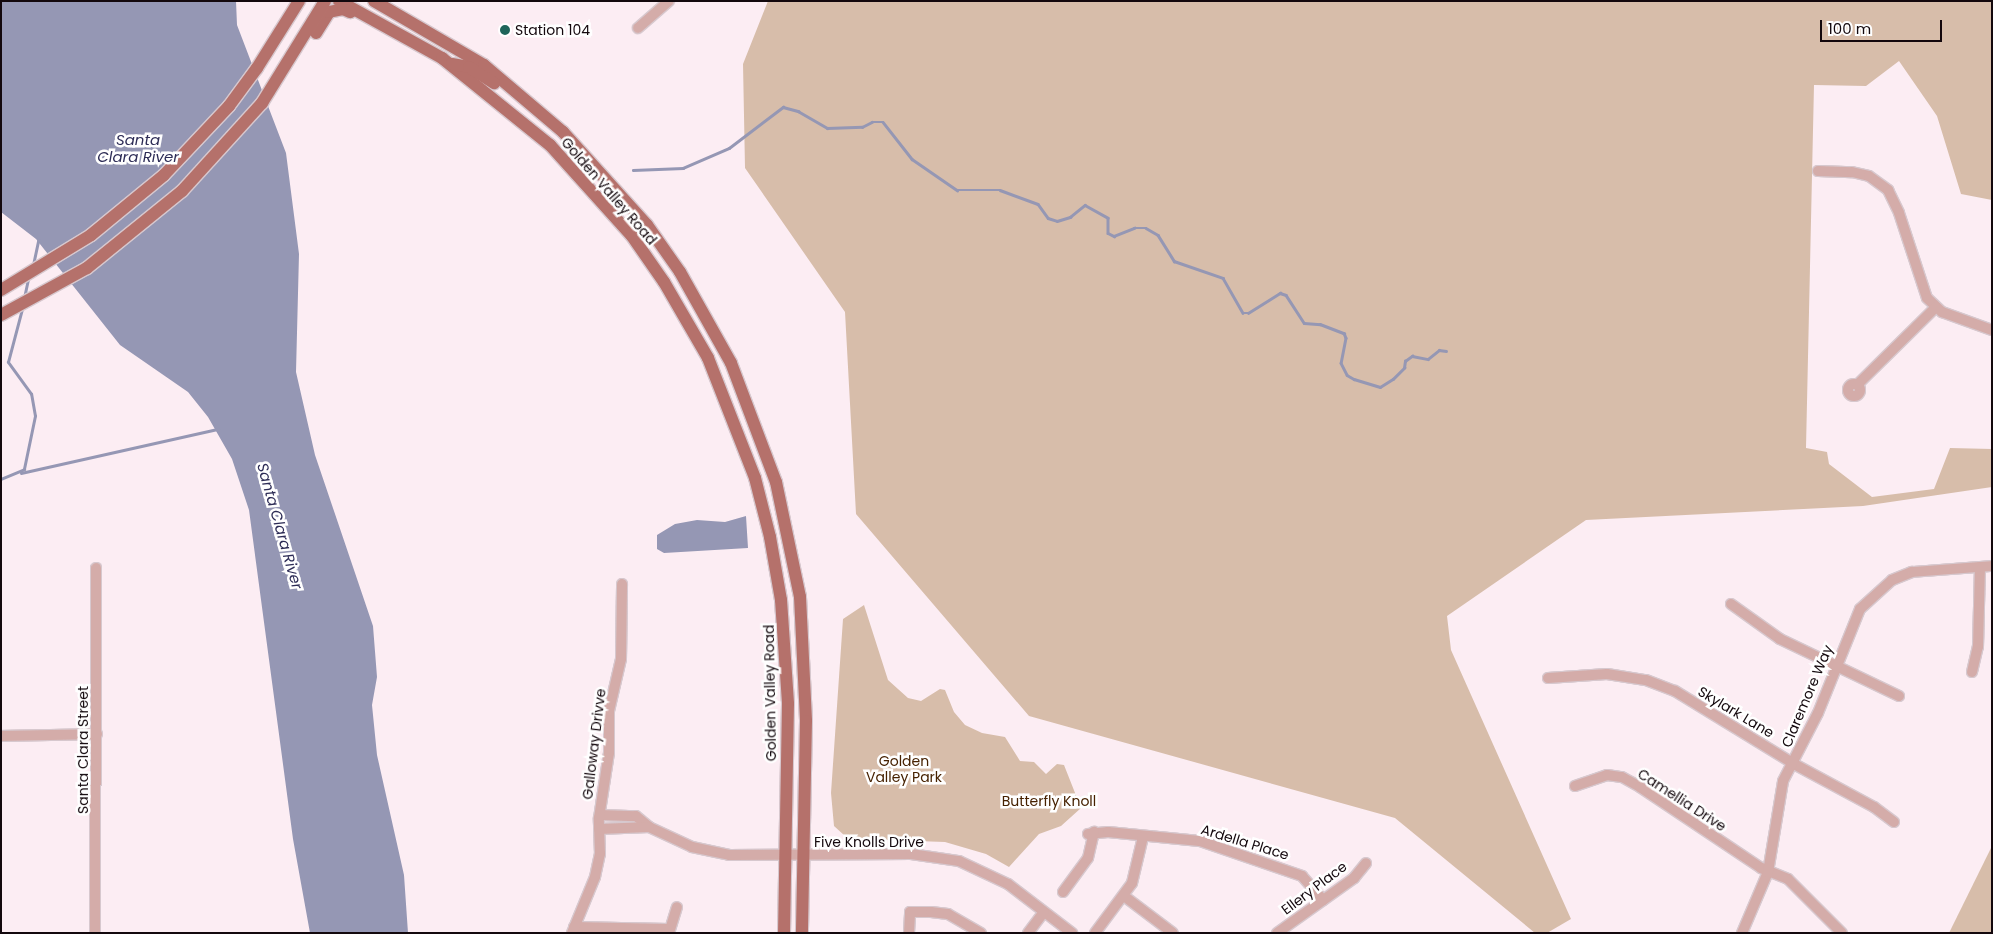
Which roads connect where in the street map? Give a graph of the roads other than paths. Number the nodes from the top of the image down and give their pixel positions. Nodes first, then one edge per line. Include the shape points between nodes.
1 (298, 1) edge
2 (324, 1) edge
3 (339, 1) edge
4 (374, 1) edge
5 (669, 1) edge
6 (638, 28) dead end
7 (407, 38) junction
8 (295, 54) junction
9 (449, 63) junction
10 (508, 84) junction
11 (1818, 171) dead end
12 (1, 290) edge
13 (1936, 306) junction
14 (1, 314) edge
15 (1992, 330) edge
16 (1857, 386) dead end
17 (1980, 566) junction
18 (1992, 566) edge
19 (96, 568) dead end
20 (622, 584) dead end
21 (1731, 604) dead end
22 (1836, 667) junction
23 (1972, 672) dead end
24 (1548, 678) dead end
25 (1899, 696) dead end
26 (97, 734) junction
27 (1, 736) edge
28 (1794, 764) junction
29 (1575, 786) dead end
30 (600, 816) junction
31 (1894, 822) dead end
32 (649, 827) junction
33 (599, 829) junction
34 (1143, 837) junction
35 (784, 856) junction
36 (802, 856) junction
37 (1366, 863) dead end
38 (1768, 872) junction
39 (1063, 892) dead end
40 (1124, 896) junction
41 (1323, 900) junction
42 (677, 907) dead end
43 (1044, 912) junction
44 (573, 930) edge
45 (669, 931) edge
46 (95, 933) edge
47 (784, 933) edge
48 (802, 933) edge
49 (909, 933) edge
50 (981, 933) edge
51 (1028, 933) edge
52 (1072, 933) edge
53 (1095, 933) edge
54 (1173, 933) edge
55 (1277, 933) edge
56 (1742, 933) edge
57 (1842, 933) edge

1 - 12 main road via 228,106 164,175 91,236
2 - 8 main road
3 - 7 main road, Golden Valley Road
4 - 10 main road, Golden Valley Road via 445,40
5 - 6 street
7 - 8 main road via 343,9 335,9 329,12 308,46
7 - 9 main road, Golden Valley Road
8 - 14 main road via 262,103 182,191 87,268
9 - 10 main road via 469,67 501,88
9 - 35 main road, Golden Valley Road via 550,145 632,236 689,324 731,409 763,506 782,600 788,704
10 - 36 main road, Golden Valley Road via 563,132 647,225 707,317 754,420 785,518 800,598 806,721
11 - 13 street via 1869,176 1888,190 1899,213 1922,285
13 - 15 street via 1942,312
13 - 16 street
17 - 18 street, Claremore Way
17 - 22 street, Claremore Way via 1912,572 1892,580 1860,609
17 - 23 street via 1978,647
19 - 26 street, Santa Clara Street
20 - 30 street, Galloway Drivve via 621,659 609,711 609,753
21 - 22 street via 1780,639
22 - 25 street
22 - 28 street, Claremore Way
24 - 28 street, Skylark Lane via 1607,674 1646,680 1675,691
26 - 27 street
26 - 46 street, Santa Clara Street
28 - 31 street, Skylark Lane via 1874,807
28 - 38 street, Claremore Way via 1778,798
29 - 38 street, Camellia Drive via 1607,775 1622,777
30 - 32 street, Five Knolls Drive via 636,816
30 - 33 street, Galloway Drivve
32 - 33 street
32 - 35 street, Five Knolls Drive via 692,847 710,851 729,855
33 - 44 street, Galloway Drivve via 600,854 595,877
34 - 39 street, Ardella Place via 1091,833 1088,858
34 - 40 street via 1139,864
34 - 41 street, Ardella Place via 1200,841 1283,867 1302,876
35 - 36 street, Five Knolls Drive
35 - 47 main road, Golden Valley Road
36 - 43 street, Five Knolls Drive via 910,854 959,861 1008,884
36 - 48 main road, Golden Valley Road
37 - 41 street, Ellery Place via 1354,878
38 - 56 street, Claremore Way
38 - 57 street, Camellia Drive via 1788,879
40 - 53 street
40 - 54 street
41 - 55 street, Ellery Place
42 - 45 street
43 - 51 street
43 - 52 street, Five Knolls Drive
44 - 45 street
49 - 50 street via 910,912 948,914

